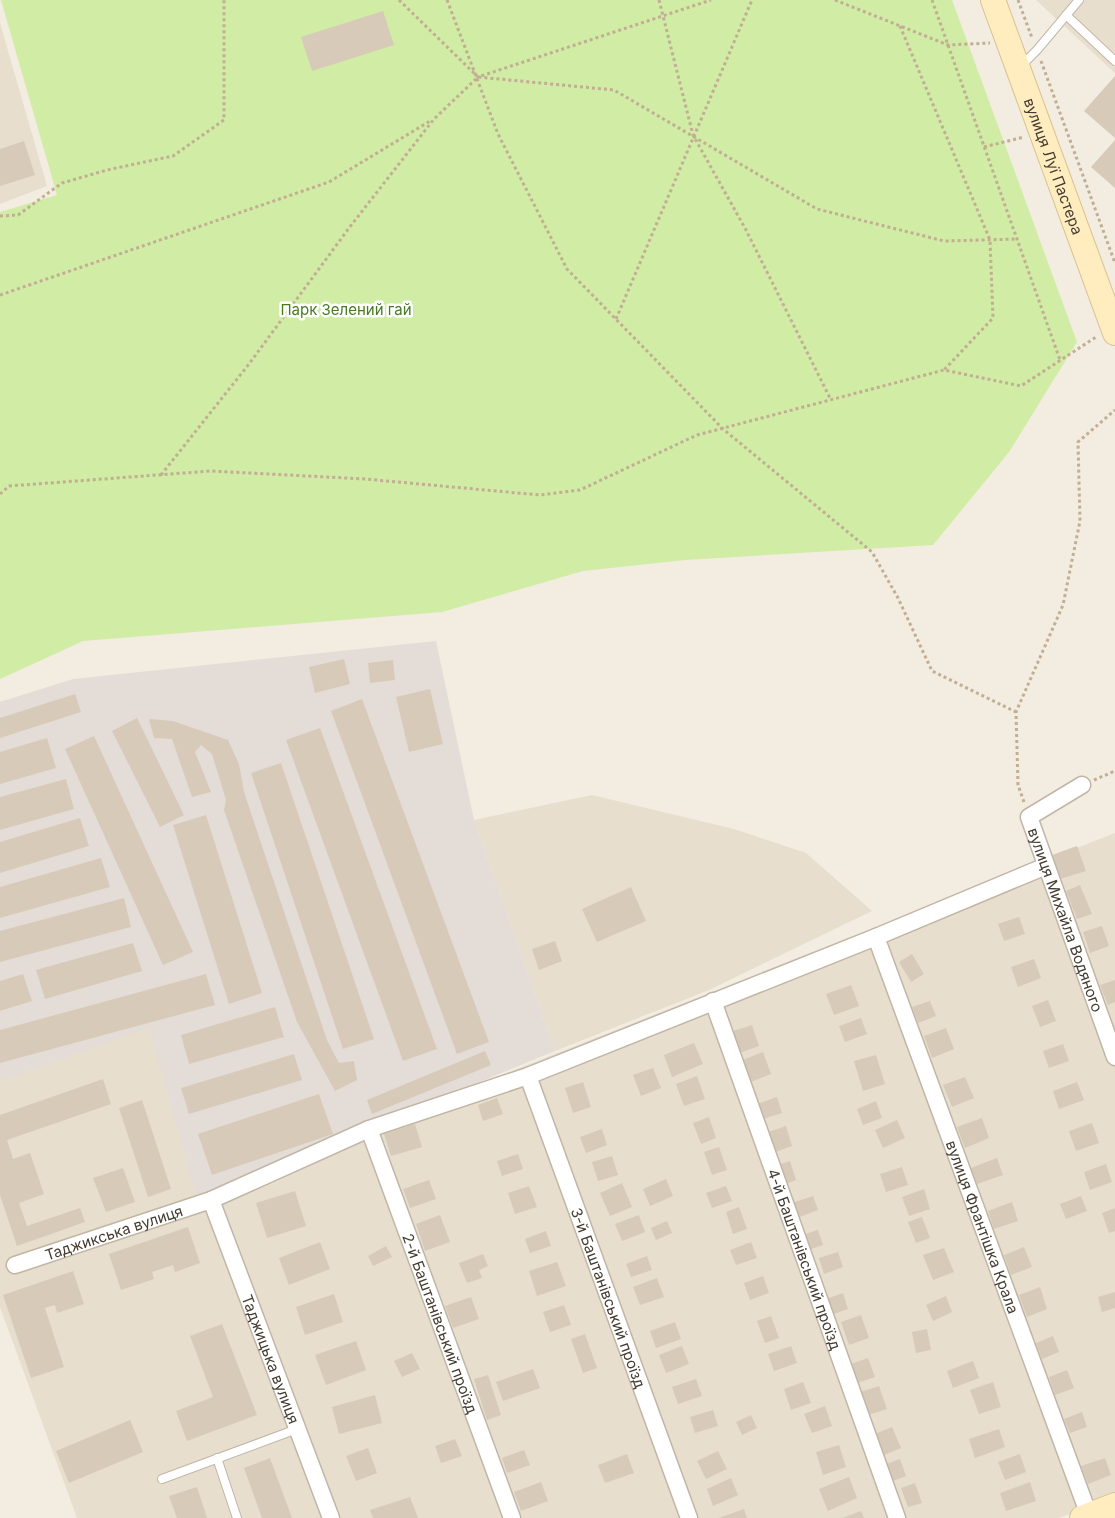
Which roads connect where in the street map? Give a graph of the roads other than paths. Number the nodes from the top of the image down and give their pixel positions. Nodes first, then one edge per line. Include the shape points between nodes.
1 (993, 0) edge
2 (1079, 0) edge
3 (1066, 15) junction
4 (1115, 61) edge
5 (1018, 68) junction
6 (1114, 330) edge
7 (1082, 785) road end
8 (1046, 866) junction
9 (876, 937) junction
10 (713, 1001) junction
11 (1115, 1056) edge
12 (528, 1076) junction
13 (369, 1129) junction
14 (211, 1200) junction
15 (15, 1265) dead end
16 (297, 1429) junction
17 (217, 1458) junction
18 (162, 1479) dead end
19 (1115, 1505) edge
20 (1087, 1517) edge
21 (237, 1518) edge
22 (331, 1518) edge
23 (512, 1518) edge
24 (688, 1518) edge
25 (897, 1518) edge

1 - 5 street, вулиця Луї Пастера
2 - 3 lane
3 - 4 lane
3 - 5 lane
5 - 6 street, вулиця Луї Пастера
7 - 8 street, вулиця Михайла Водяного via 1029,818
8 - 9 street, Таджикська вулиця
8 - 11 street, вулиця Михайла Водяного
9 - 10 street, Таджикська вулиця
9 - 20 street, вулиця Франтішка Крала
10 - 12 street, Таджикська вулиця
10 - 25 street, 4-й Баштанівський проїзд
12 - 13 street, Таджикська вулиця
12 - 24 street, 3-й Баштанівський проїзд
13 - 14 street, Таджикська вулиця
13 - 23 street, 2-й Баштанівський проїзд
14 - 15 street, Таджикська вулиця
14 - 16 street, Таджицька вулиця
16 - 17 lane
16 - 22 street, Таджицька вулиця
17 - 18 lane
17 - 21 lane
19 - 20 street

